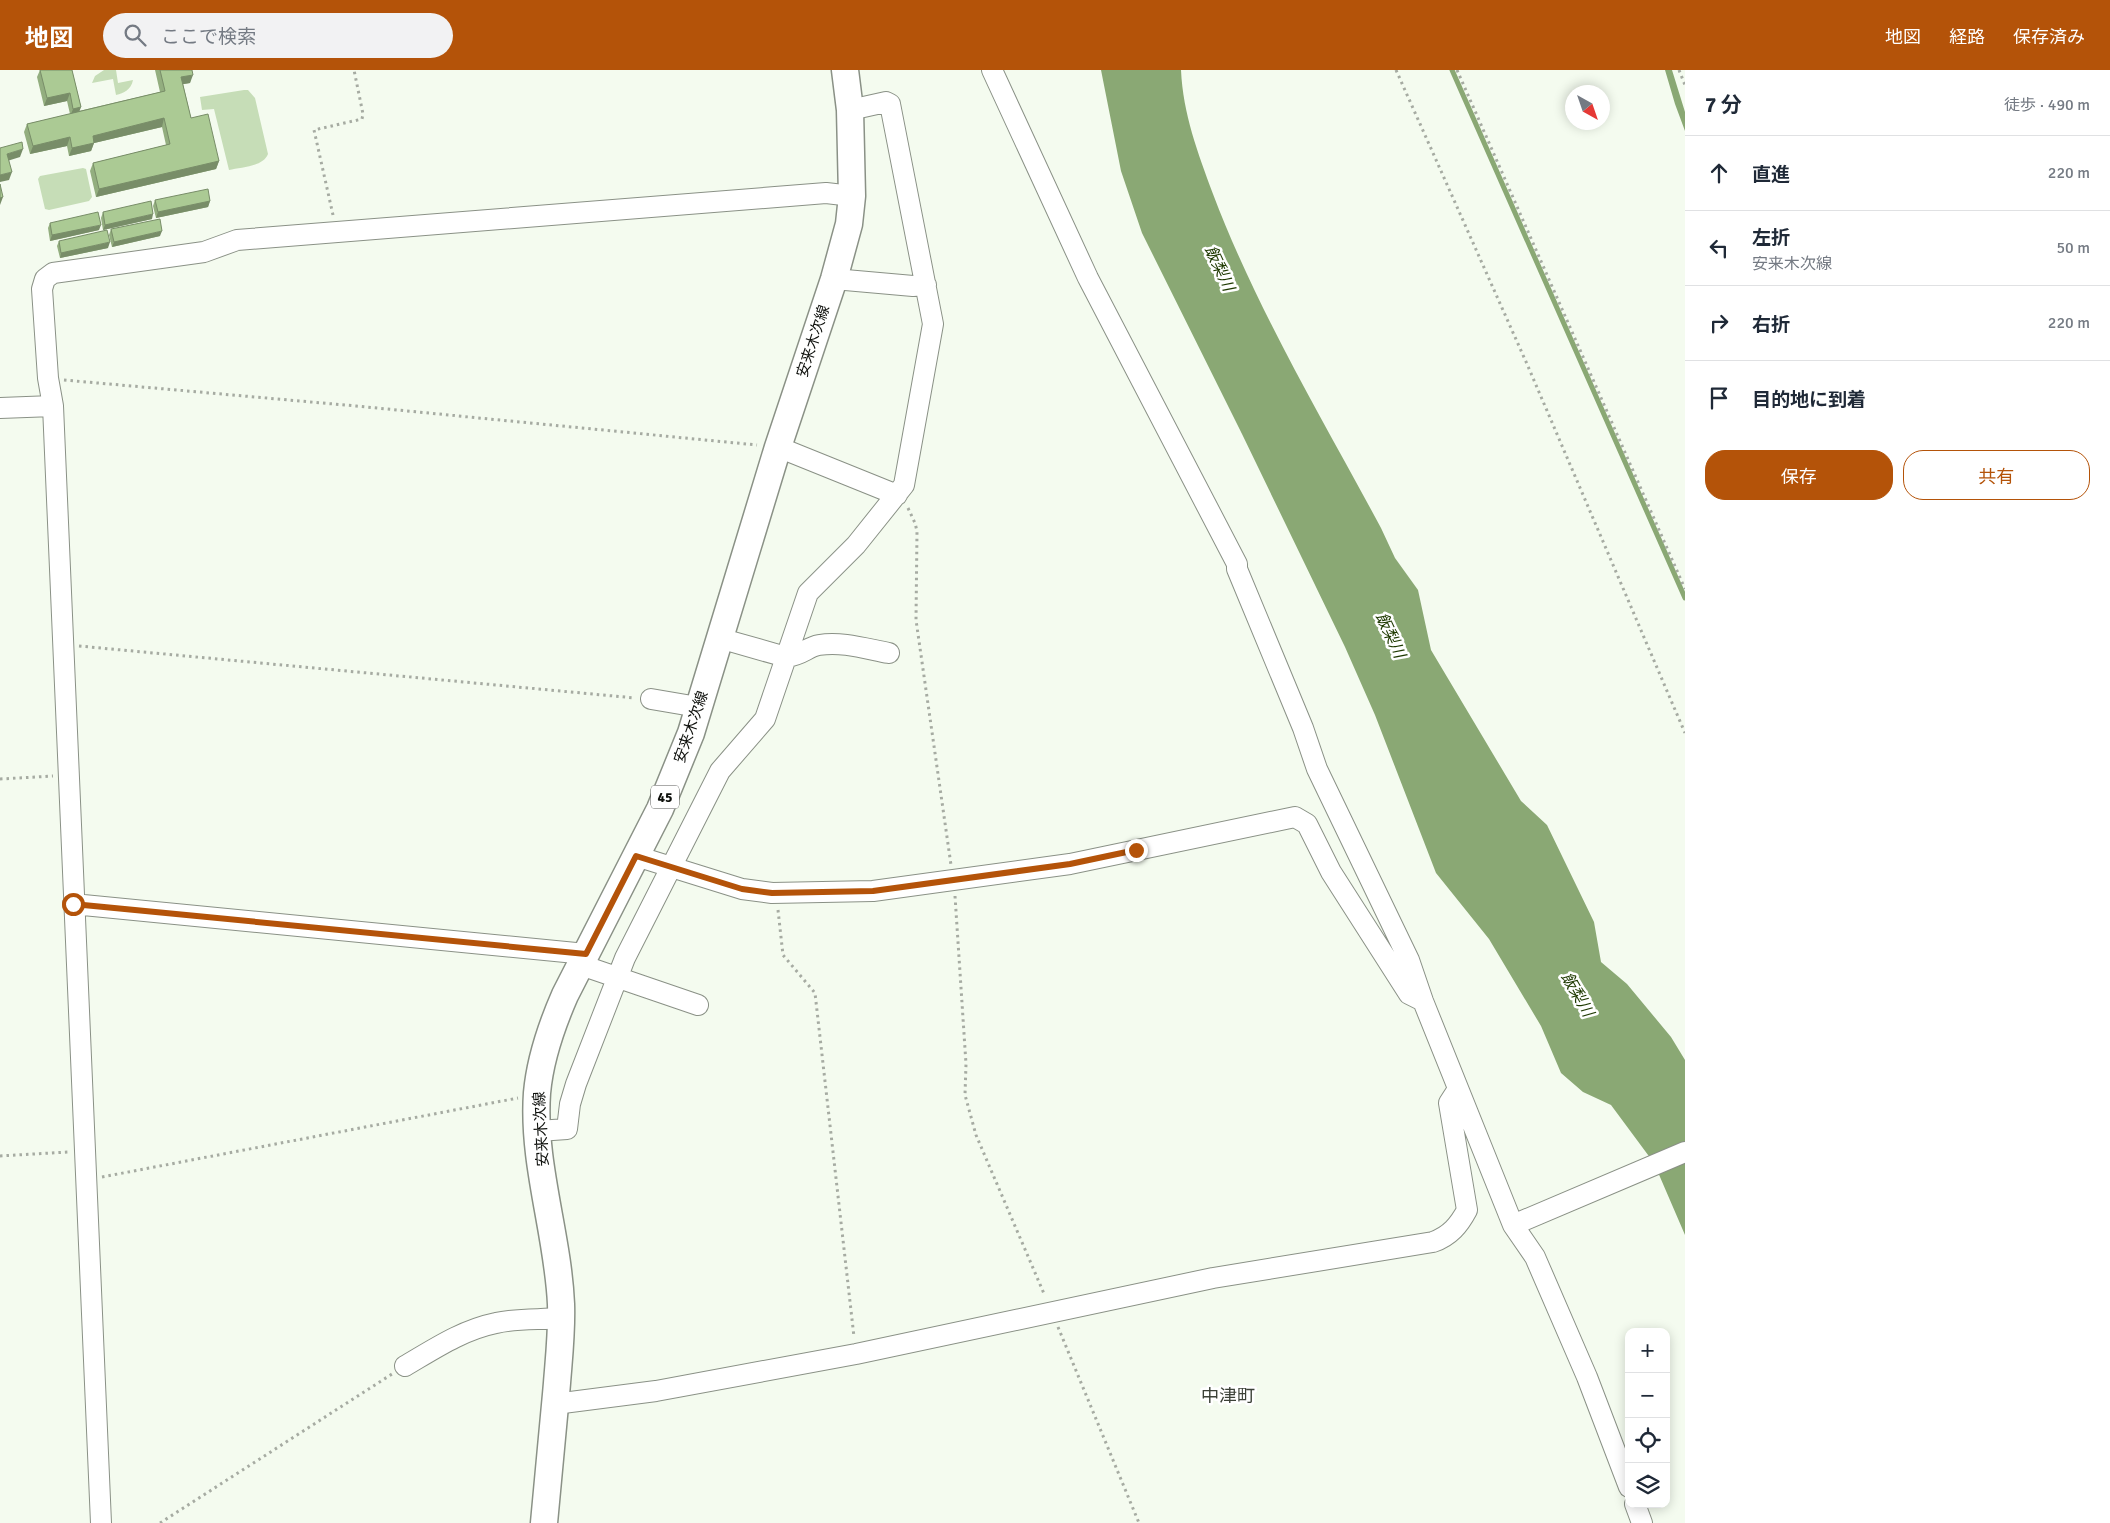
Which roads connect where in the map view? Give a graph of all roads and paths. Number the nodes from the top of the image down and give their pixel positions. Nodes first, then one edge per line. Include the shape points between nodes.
1 (354, 70) edge
2 (845, 70) edge
3 (992, 70) edge
4 (1396, 70) edge
5 (1457, 70) edge
6 (1680, 70) edge
7 (1685, 85) edge
8 (850, 110) junction
9 (852, 196) junction
10 (334, 234) junction
11 (834, 279) junction
12 (926, 285) junction
13 (48, 378) junction
14 (53, 406) junction
15 (0, 408) edge
16 (778, 447) junction
17 (897, 495) junction
18 (1685, 588) edge
19 (719, 638) junction
20 (80, 646) dead end
21 (889, 653) dead end
22 (786, 657) junction
23 (651, 699) joint
24 (698, 707) junction
25 (1685, 733) edge
26 (69, 776) junction
27 (0, 779) edge
28 (636, 856) junction
29 (671, 868) junction
30 (954, 880) junction
31 (772, 893) junction
32 (73, 904) junction
33 (584, 959) junction
34 (618, 977) junction
35 (1423, 1000) junction
36 (698, 1005) dead end
37 (1458, 1089) junction
38 (537, 1095) junction
39 (538, 1131) junction
40 (86, 1151) junction
41 (1685, 1152) edge
42 (0, 1156) edge
43 (99, 1177) dead end
44 (1520, 1221) junction
45 (1052, 1313) junction
46 (561, 1318) junction
47 (856, 1354) junction
48 (405, 1366) joint
49 (555, 1404) junction
50 (1625, 1477) edge
51 (1636, 1508) edge
52 (101, 1523) edge
53 (160, 1523) edge
54 (544, 1523) edge
55 (1139, 1523) edge
56 (1642, 1523) edge

1 - 10 path via 364,114 362,119 314,130 332,207
2 - 8 main road, 安来木次線 / 45
3 - 35 street via 1088,278 1238,564 1317,769 1409,960
4 - 25 path via 1527,364
5 - 18 path
6 - 7 path
8 - 9 main road, 安来木次線 / 45
8 - 12 street via 886,102 890,104
9 - 10 street via 826,193
9 - 11 main road, 安来木次線 / 45 via 849,224
10 - 13 street via 237,240 204,252 53,273 45,279 42,289
11 - 12 street
11 - 16 main road, 安来木次線 / 45
12 - 17 street via 933,331 904,485
13 - 14 street
13 - 16 path
14 - 15 street
14 - 26 street
16 - 17 street
16 - 19 main road, 安来木次線 / 45
17 - 22 street via 856,545 810,589
17 - 30 path via 906,503 916,523 916,620
19 - 22 street
19 - 24 main road, 安来木次線 / 45
20 - 23 path
21 - 22 street via 839,644 818,645 797,656
22 - 29 street via 765,718 720,770
23 - 24 street
24 - 28 main road, 安来木次線 / 45 via 691,733 660,809
26 - 27 path
26 - 32 street
28 - 29 street
28 - 33 main road, 安来木次線 / 45
29 - 31 street via 742,889
29 - 34 street
30 - 31 street via 873,891
30 - 35 street via 1070,864 1295,817 1307,824 1332,872 1409,994
30 - 45 path via 966,1064 965,1096 976,1135
31 - 47 path via 778,912 783,955 815,993
32 - 33 street
32 - 40 street
33 - 34 street
33 - 38 main road, 安来木次線 / 45 via 552,1024
34 - 36 street
34 - 39 street via 576,1084 567,1129
35 - 37 street
37 - 44 street
37 - 45 street via 1449,1103 1467,1210 1444,1238 1213,1278
38 - 39 main road, 安来木次線 / 45
38 - 43 path
39 - 46 main road, 安来木次線 / 45 via 557,1260
40 - 42 path
40 - 52 street
41 - 44 street
44 - 50 street via 1587,1377
45 - 47 street
45 - 55 path
46 - 48 street via 488,1324 453,1338
46 - 49 main road, 安来木次線 / 45
47 - 49 street via 656,1391
48 - 53 path
49 - 54 main road, 安来木次線 / 45
51 - 56 street

